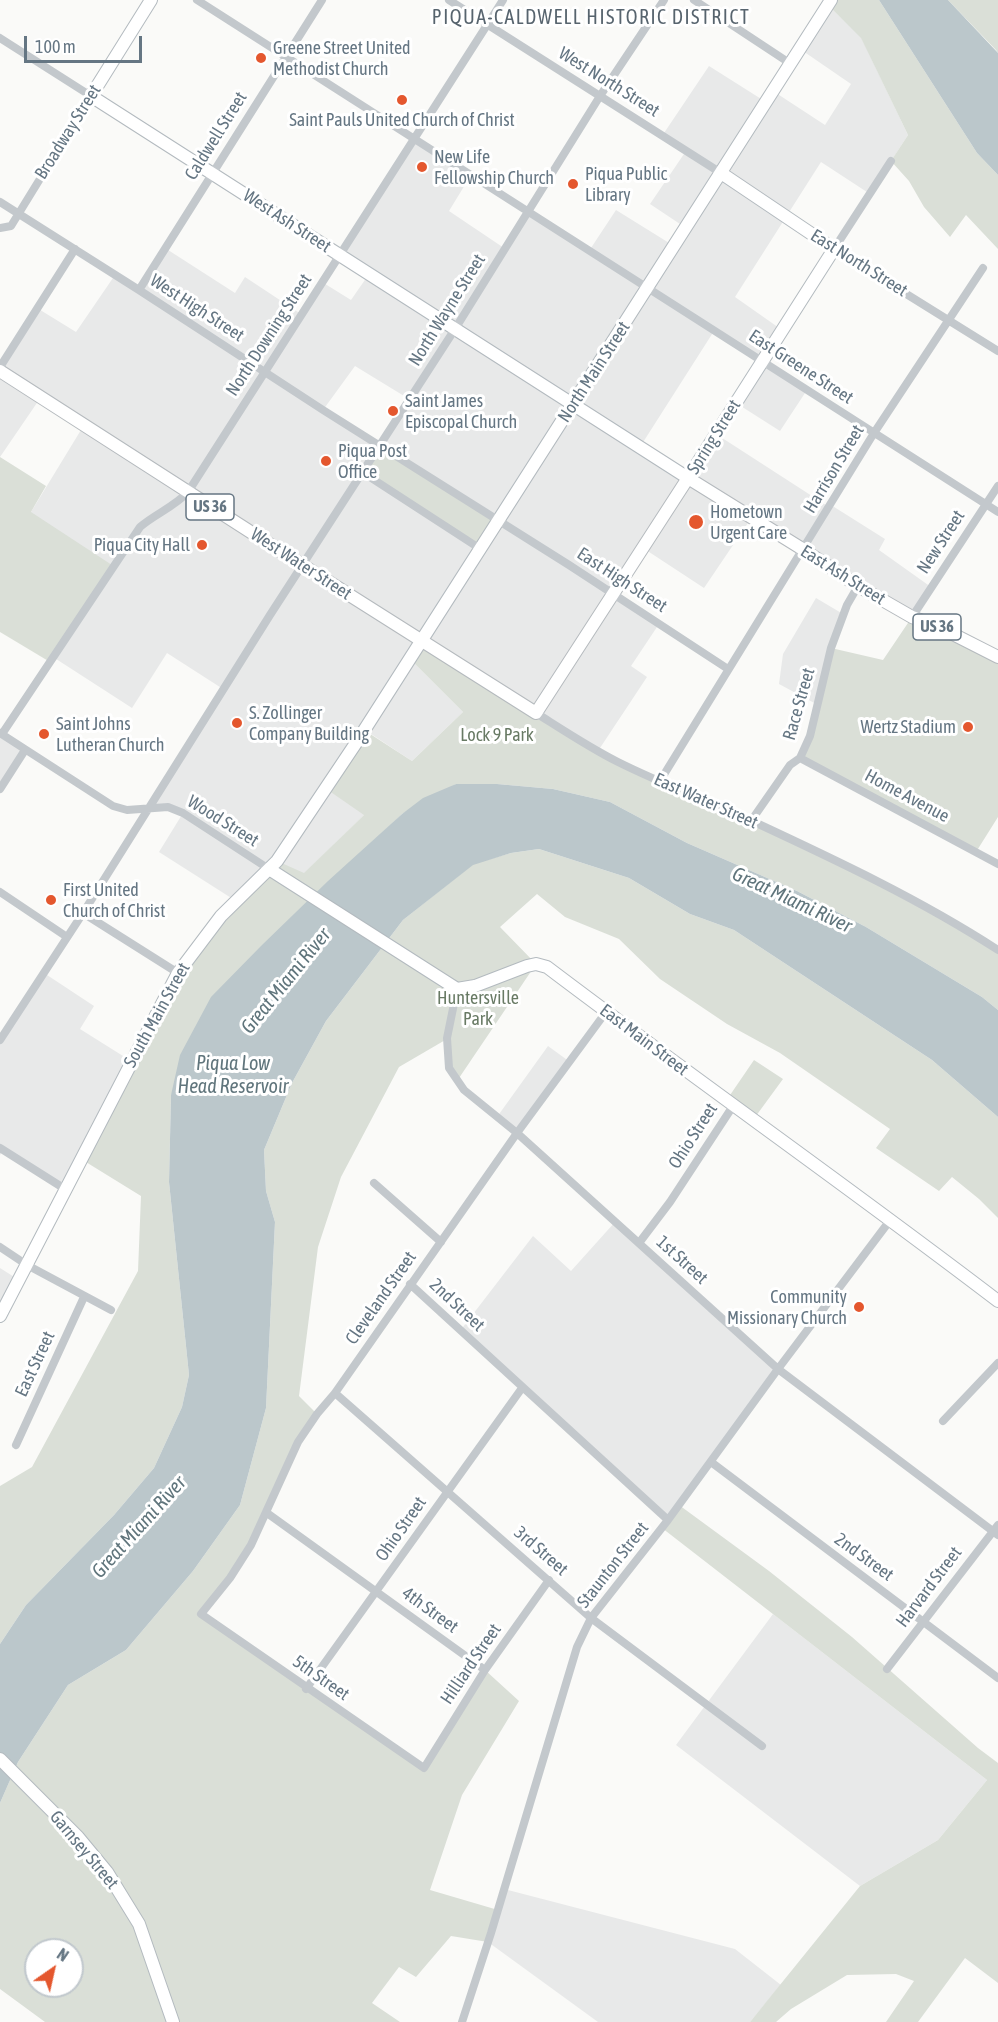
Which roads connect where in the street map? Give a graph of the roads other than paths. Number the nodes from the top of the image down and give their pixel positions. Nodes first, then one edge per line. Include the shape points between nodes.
1 (151, 0) edge
2 (197, 0) edge
3 (322, 0) edge
4 (449, 0) edge
5 (503, 0) edge
6 (664, 0) edge
7 (694, 0) edge
8 (828, 2) edge
9 (487, 24) junction
10 (0, 38) edge
11 (285, 56) junction
12 (791, 64) junction
13 (91, 96) junction
14 (600, 96) junction
15 (414, 139) junction
16 (891, 161) dead end
17 (721, 173) junction
18 (212, 174) junction
19 (0, 202) edge
20 (528, 212) junction
21 (18, 213) junction
22 (0, 228) edge
23 (75, 249) junction
24 (834, 249) junction
25 (339, 255) junction
26 (983, 268) dead end
27 (647, 288) junction
28 (139, 290) junction
29 (948, 320) junction
30 (455, 329) junction
31 (998, 351) edge
32 (762, 362) junction
33 (0, 369) edge
34 (265, 372) junction
35 (573, 404) junction
36 (874, 434) junction
37 (380, 445) junction
38 (362, 472) junction
39 (688, 478) junction
40 (998, 486) edge
41 (188, 492) junction
42 (986, 505) junction
43 (998, 512) edge
44 (498, 519) junction
45 (479, 548) junction
46 (804, 550) junction
47 (302, 565) junction
48 (858, 586) junction
49 (613, 594) junction
50 (912, 617) junction
51 (421, 641) junction
52 (998, 657) edge
53 (728, 669) junction
54 (536, 713) junction
55 (1, 734) edge
56 (356, 743) joint
57 (25, 750) junction
58 (800, 758) junction
59 (660, 781) junction
60 (0, 789) edge
61 (149, 807) junction
62 (751, 820) junction
63 (998, 864) edge
64 (269, 869) junction
65 (0, 892) edge
66 (83, 914) junction
67 (68, 937) junction
68 (998, 938) edge
69 (995, 949) edge
70 (178, 973) junction
71 (457, 989) junction
72 (606, 1012) junction
73 (0, 1040) edge
74 (733, 1106) junction
75 (517, 1133) junction
76 (0, 1148) edge
77 (374, 1183) dead end
78 (65, 1188) junction
79 (891, 1219) junction
80 (441, 1242) junction
81 (639, 1243) junction
82 (0, 1247) edge
83 (27, 1265) junction
84 (410, 1284) junction
85 (84, 1297) junction
86 (998, 1301) edge
87 (111, 1310) dead end
88 (0, 1316) edge
89 (998, 1363) edge
90 (778, 1369) junction
91 (522, 1388) junction
92 (335, 1393) junction
93 (943, 1421) dead end
94 (16, 1445) dead end
95 (711, 1462) junction
96 (448, 1492) junction
97 (267, 1513) junction
98 (668, 1520) junction
99 (996, 1530) edge
100 (549, 1580) junction
101 (377, 1592) junction
102 (201, 1614) joint
103 (591, 1618) junction
104 (924, 1622) junction
105 (887, 1669) dead end
106 (485, 1670) junction
107 (998, 1678) edge
108 (306, 1689) junction
109 (762, 1746) dead end
110 (0, 1759) edge
111 (424, 1768) joint
112 (173, 2022) edge
113 (462, 2022) edge

1 - 13 main road, Broadway Street
2 - 11 street, East Greene Street
3 - 11 street, Caldwell Street
4 - 9 street, West North Street
5 - 9 street, North Downing Street
6 - 14 street, North Wayne Street
7 - 12 street
8 - 12 main road, North Main Street
9 - 14 street, West North Street
9 - 15 street, North Downing Street
10 - 13 street, West Ash Street
11 - 15 street, East Greene Street
11 - 18 street, Caldwell Street
12 - 17 main road, North Main Street
13 - 18 main road, West Ash Street
13 - 21 street, Broadway Street
14 - 17 street, West North Street
14 - 20 street, North Wayne Street
15 - 20 street, East Greene Street
15 - 25 street, North Downing Street
16 - 24 street, Spring Street
17 - 24 main road, East North Street
17 - 27 main road, North Main Street
18 - 25 main road, West Ash Street
18 - 28 street, Caldwell Street
19 - 21 street, West High Street
20 - 27 street, East Greene Street
20 - 30 street, North Wayne Street
21 - 22 street, Broadway Street via 11,226
21 - 23 street, West High Street
23 - 28 street, West High Street
23 - 33 street
24 - 29 street, East North Street
24 - 32 main road, Spring Street
25 - 30 main road, West Ash Street
25 - 34 street, North Downing Street
26 - 29 street, Harrison Street
27 - 32 street, East Greene Street
27 - 35 main road, North Main Street
28 - 34 street, West High Street
29 - 31 street, East North Street
29 - 36 street, Harrison Street
30 - 35 main road, West Ash Street
30 - 37 street, North Wayne Street
32 - 36 street, East Greene Street
32 - 39 main road, Spring Street
33 - 41 main road, West Water Street / US 36
34 - 37 street, West High Street
34 - 41 street, North Downing Street
35 - 39 main road, East Ash Street
35 - 44 main road, North Main Street
36 - 42 street, East Greene Street
36 - 46 street, Harrison Street
37 - 38 street, North Wayne Street
37 - 44 street, West High Street
38 - 45 street
38 - 47 street, North Wayne Street
39 - 46 main road, East Ash Street / US 36
39 - 49 main road, Spring Street
40 - 42 street, New Street
41 - 47 main road, West Water Street / US 36
41 - 55 street, North Downing Street via 140,527
42 - 43 street, East Greene Street
42 - 50 street, New Street
44 - 45 main road, North Main Street
44 - 49 street, East High Street
45 - 51 main road, North Main Street
46 - 48 main road, East Ash Street / US 36
46 - 53 street, Harrison Street
47 - 51 main road, West Water Street / US 36
47 - 61 street, North Wayne Street
48 - 50 main road, East Ash Street / US 36
48 - 58 street, Race Street via 831,648 810,736
49 - 53 street, East High Street
49 - 54 main road, Spring Street
50 - 52 main road, East Ash Street / US 36
51 - 54 main road, East Water Street / US 36
51 - 56 main road, North Main Street
53 - 59 street, Harrison Street
54 - 59 street, East Water Street via 581,742
55 - 57 street, Wood Street
56 - 64 main road, South Main Street
57 - 60 street
57 - 61 street, Wood Street via 113,806 127,810
58 - 62 street, Race Street via 790,765
58 - 63 street, Home Avenue
59 - 62 street, East Water Street
61 - 64 street, Wood Street via 168,807 183,813
61 - 66 street, North Wayne Street
62 - 69 street, East Water Street via 900,894
64 - 70 main road, South Main Street via 221,916
64 - 71 main road
65 - 67 street
66 - 67 street, North Wayne Street
66 - 70 street
67 - 73 street, North Wayne Street
68 - 69 street
70 - 78 main road, South Main Street
71 - 72 main road, East Main Street via 536,964 547,967
71 - 75 street, 1st Street via 447,1038 449,1068 464,1090
72 - 74 main road, East Main Street
72 - 75 street, Cleveland Street
74 - 79 main road, East Main Street
74 - 81 street, Ohio Street
75 - 80 street, Cleveland Street
75 - 81 street, 1st Street
76 - 78 street
77 - 80 street
78 - 83 main road, South Main Street
79 - 86 main road, East Main Street
79 - 90 street, Staunton Street
80 - 84 street, Cleveland Street
81 - 90 street, 1st Street
82 - 83 street
83 - 85 street
83 - 88 main road, South Main Street
84 - 91 street, 2nd Street
84 - 92 street, Cleveland Street
85 - 87 street
85 - 94 street, East Street
89 - 93 street
90 - 95 street, Staunton Street
90 - 99 street, 1st Street
91 - 96 street, Ohio Street
91 - 98 street, 2nd Street
92 - 96 street, 3rd Street
92 - 97 street, Cleveland Street via 298,1442
95 - 98 street, Staunton Street
95 - 104 street, 2nd Street
96 - 100 street, 3rd Street
96 - 101 street, Ohio Street
97 - 101 street, 4th Street
97 - 102 street, Cleveland Street via 230,1578
98 - 103 street, Staunton Street
99 - 104 street, Harvard Street
100 - 103 street, 3rd Street
100 - 106 street, Hilliard Street
101 - 106 street, 4th Street
101 - 108 street, Ohio Street
102 - 108 street, 5th Street
103 - 109 street, 3rd Street
103 - 113 street, Staunton Street via 577,1647
104 - 105 street, Harvard Street
104 - 107 street, 2nd Street
106 - 111 street, Hilliard Street
108 - 111 street, 5th Street
110 - 112 main road, Garnsey Street via 78,1838 118,1888 139,1924

